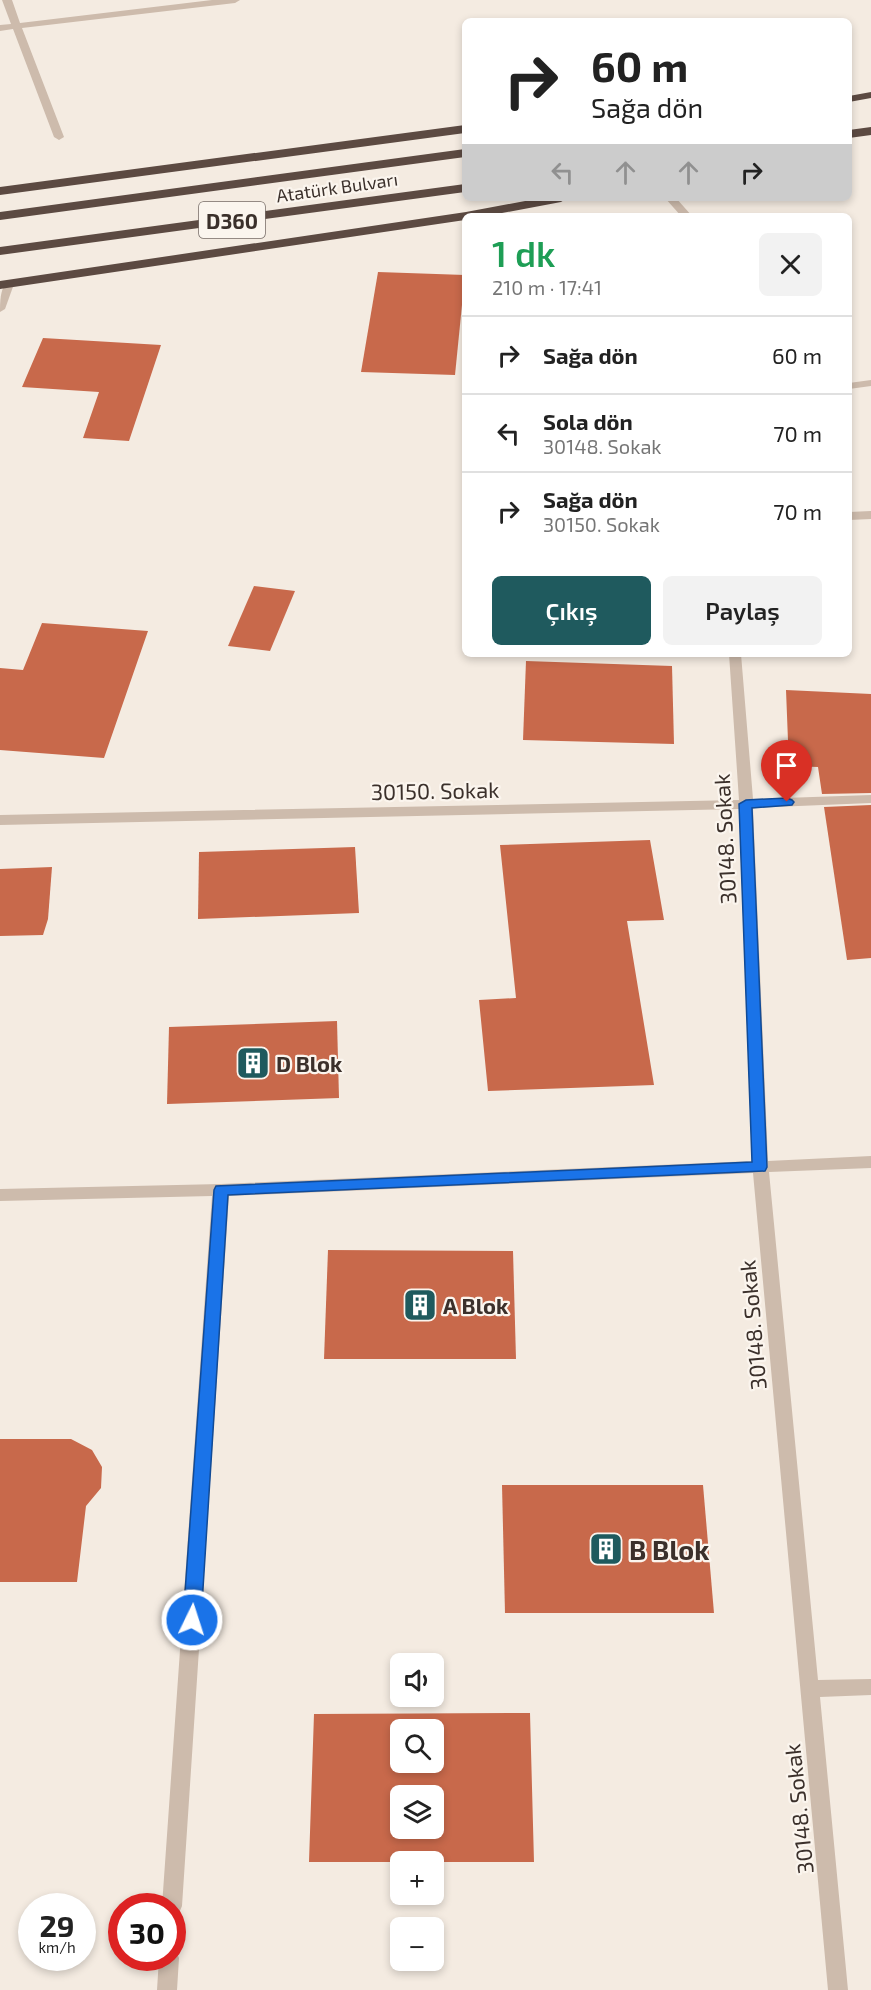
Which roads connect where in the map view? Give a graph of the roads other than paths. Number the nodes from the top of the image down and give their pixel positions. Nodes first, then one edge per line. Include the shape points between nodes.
1 (7, 0) edge
2 (236, 0) edge
3 (17, 27) junction
4 (0, 28) edge
5 (871, 95) edge
6 (852, 98) edge
7 (462, 129) edge
8 (870, 131) edge
9 (852, 134) edge
10 (59, 138) dead end
11 (462, 153) edge
12 (462, 188) edge
13 (0, 191) edge
14 (545, 201) edge
15 (673, 201) edge
16 (481, 213) edge
17 (684, 213) edge
18 (0, 216) edge
19 (462, 216) edge
20 (0, 251) edge
21 (4, 284) edge
22 (0, 309) edge
23 (871, 383) edge
24 (852, 386) edge
25 (871, 515) edge
26 (852, 516) edge
27 (735, 657) edge
28 (871, 799) edge
29 (746, 804) junction
30 (0, 820) edge
31 (871, 1162) edge
32 (759, 1167) junction
33 (221, 1190) junction
34 (0, 1196) edge
35 (871, 1687) edge
36 (809, 1689) junction
37 (173, 1893) edge
38 (168, 1971) edge
39 (167, 1990) edge
40 (838, 1990) edge

1 - 3 street
2 - 3 street
3 - 4 street
3 - 10 street
5 - 6 highway
7 - 13 highway
8 - 9 highway
11 - 18 highway, Atatürk Bulvarı / D360
12 - 20 highway, Atatürk Bulvarı / D360
14 - 16 highway
15 - 17 street
19 - 21 highway
21 - 22 street
23 - 24 street
25 - 26 street
27 - 29 street, 30148. Sokak
28 - 29 street, 30150. Sokak
29 - 30 street, 30150. Sokak
29 - 32 street, 30148. Sokak
31 - 32 street
32 - 33 street
32 - 36 street, 30148. Sokak
33 - 34 street
33 - 37 street
35 - 36 street
36 - 40 street, 30148. Sokak
38 - 39 street

